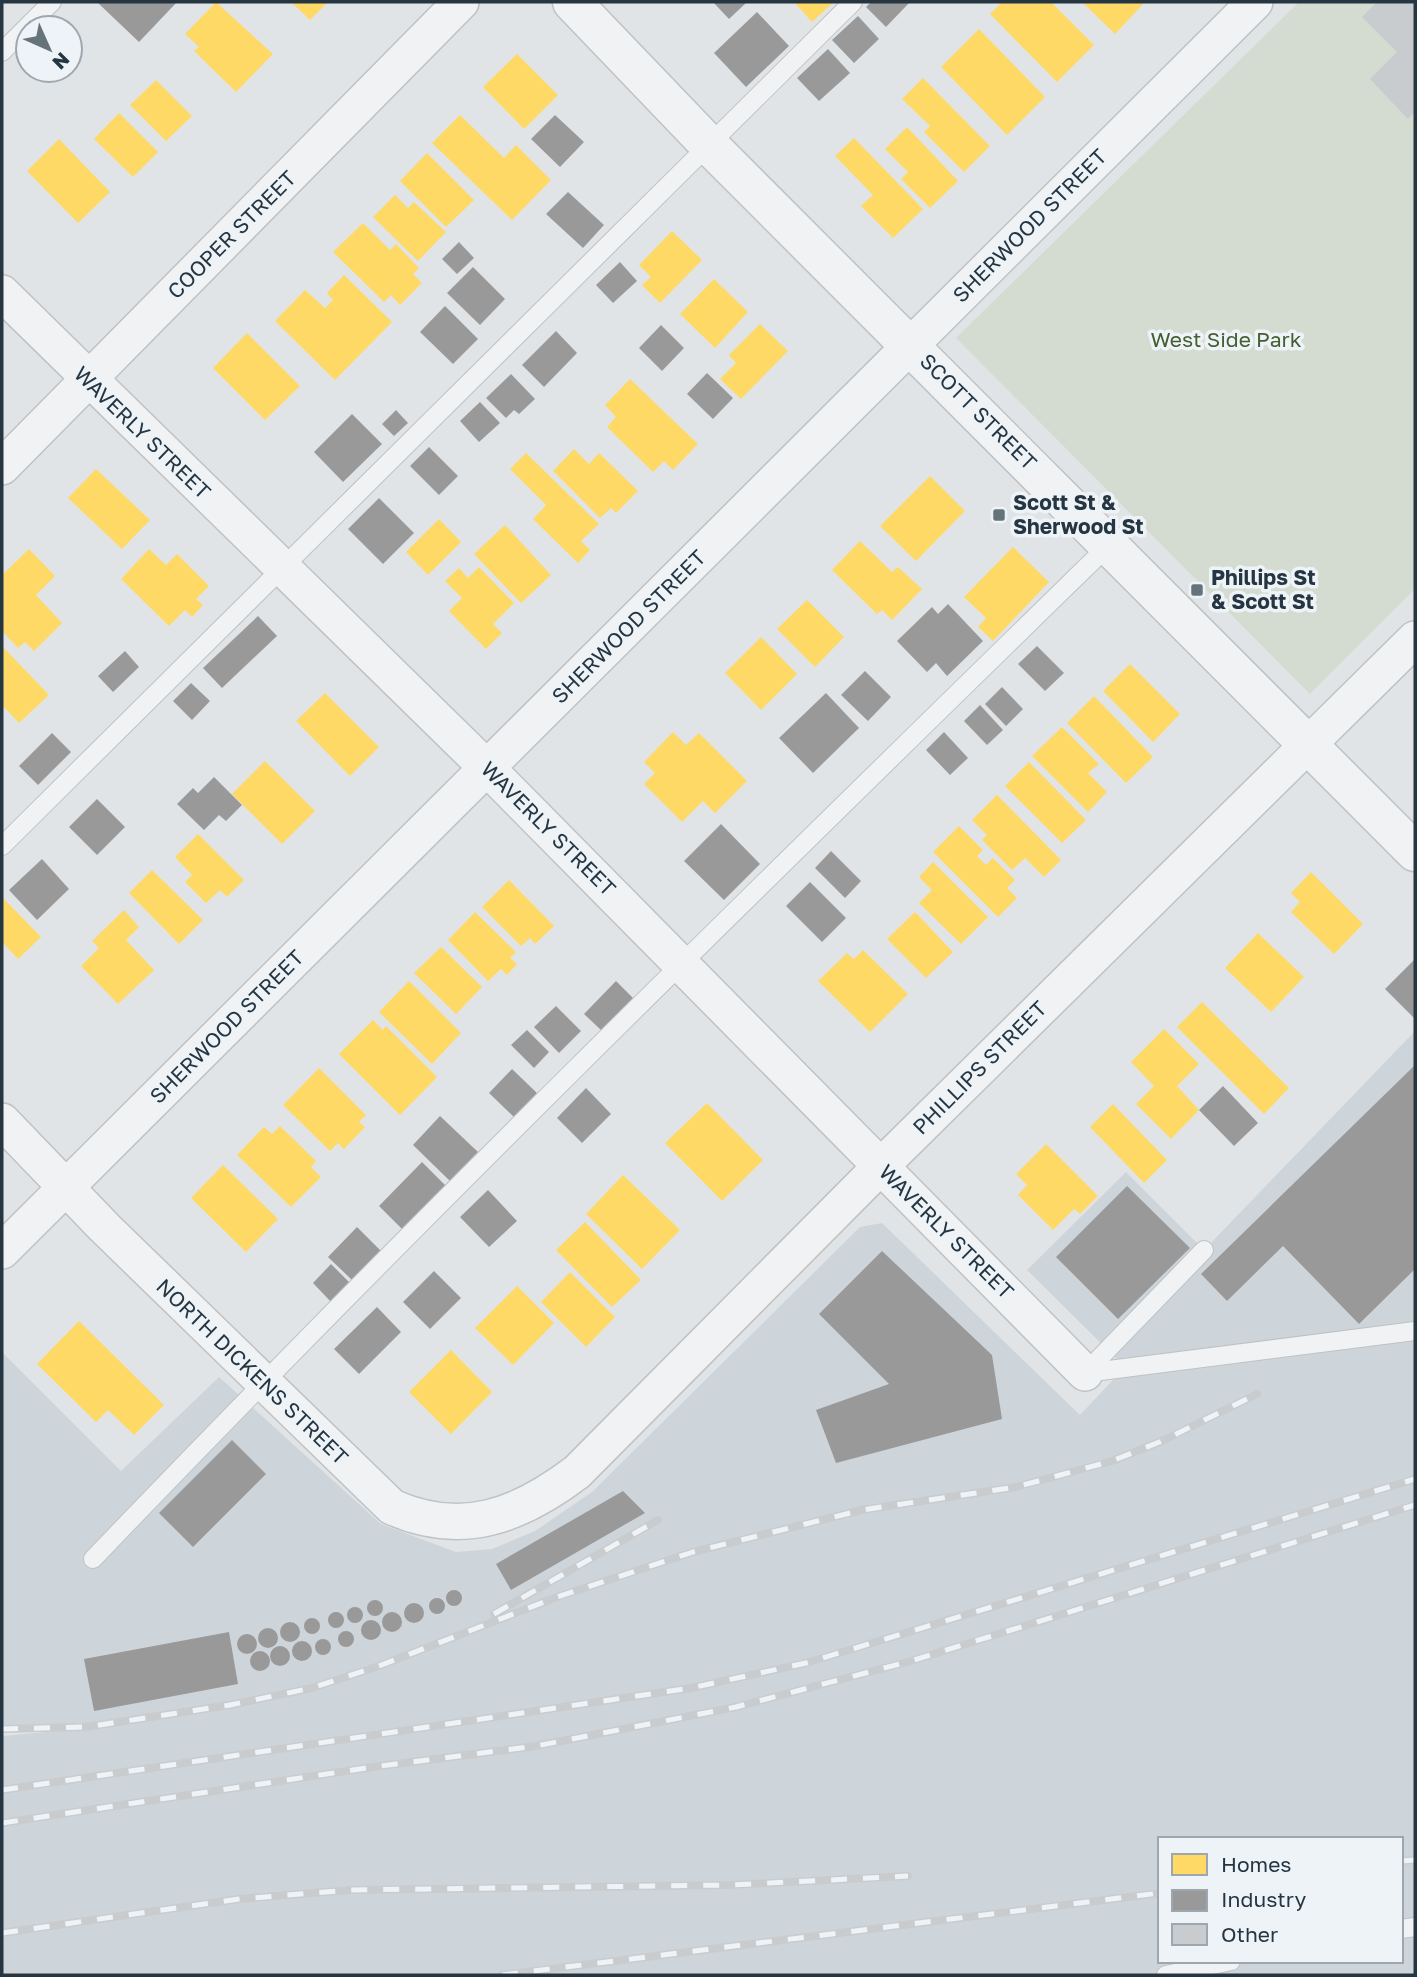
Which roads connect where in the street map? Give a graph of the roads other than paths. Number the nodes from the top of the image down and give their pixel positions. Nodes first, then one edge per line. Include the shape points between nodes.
1 (52, 2) edge
2 (461, 2) edge
3 (572, 2) edge
4 (853, 2) edge
5 (1255, 2) edge
6 (2, 52) edge
7 (710, 145) junction
8 (2, 293) edge
9 (912, 345) junction
10 (88, 381) junction
11 (2, 467) edge
12 (1109, 544) junction
13 (281, 568) junction
14 (1415, 639) edge
15 (1307, 744) junction
16 (487, 768) junction
17 (2, 846) edge
18 (1415, 852) edge
19 (681, 964) junction
20 (2, 1121) edge
21 (881, 1166) junction
22 (65, 1188) junction
23 (1204, 1250) dead end
24 (2, 1251) edge
25 (1415, 1331) edge
26 (1085, 1373) junction
27 (262, 1384) junction
28 (545, 1496) joint
29 (93, 1559) dead end
30 (1222, 1963) edge
31 (1166, 1975) edge

1 - 6 lane
2 - 10 street, COOPER STREET
3 - 7 street, SCOTT STREET
4 - 7 lane
5 - 9 street, SHERWOOD STREET
7 - 9 street, SCOTT STREET
7 - 13 lane
8 - 10 street, WAVERLY STREET
9 - 12 street, SCOTT STREET
9 - 16 street, SHERWOOD STREET
10 - 11 street, COOPER STREET
10 - 13 street, WAVERLY STREET
12 - 15 street, SCOTT STREET
12 - 19 lane
13 - 16 street, WAVERLY STREET
13 - 17 lane
14 - 15 street, PHILLIPS STREET
15 - 18 street, SCOTT STREET
15 - 21 street, PHILLIPS STREET
16 - 19 street, WAVERLY STREET
16 - 22 street, SHERWOOD STREET
19 - 21 street, WAVERLY STREET
19 - 27 lane
20 - 22 street, NORTH DICKENS STREET
21 - 26 street, WAVERLY STREET
21 - 28 street, PHILLIPS STREET via 577,1472
22 - 24 street, SHERWOOD STREET
22 - 27 street, NORTH DICKENS STREET
23 - 26 lane
25 - 26 lane
27 - 28 street, NORTH DICKENS STREET via 392,1507 419,1519 476,1521
27 - 29 lane
30 - 31 lane

